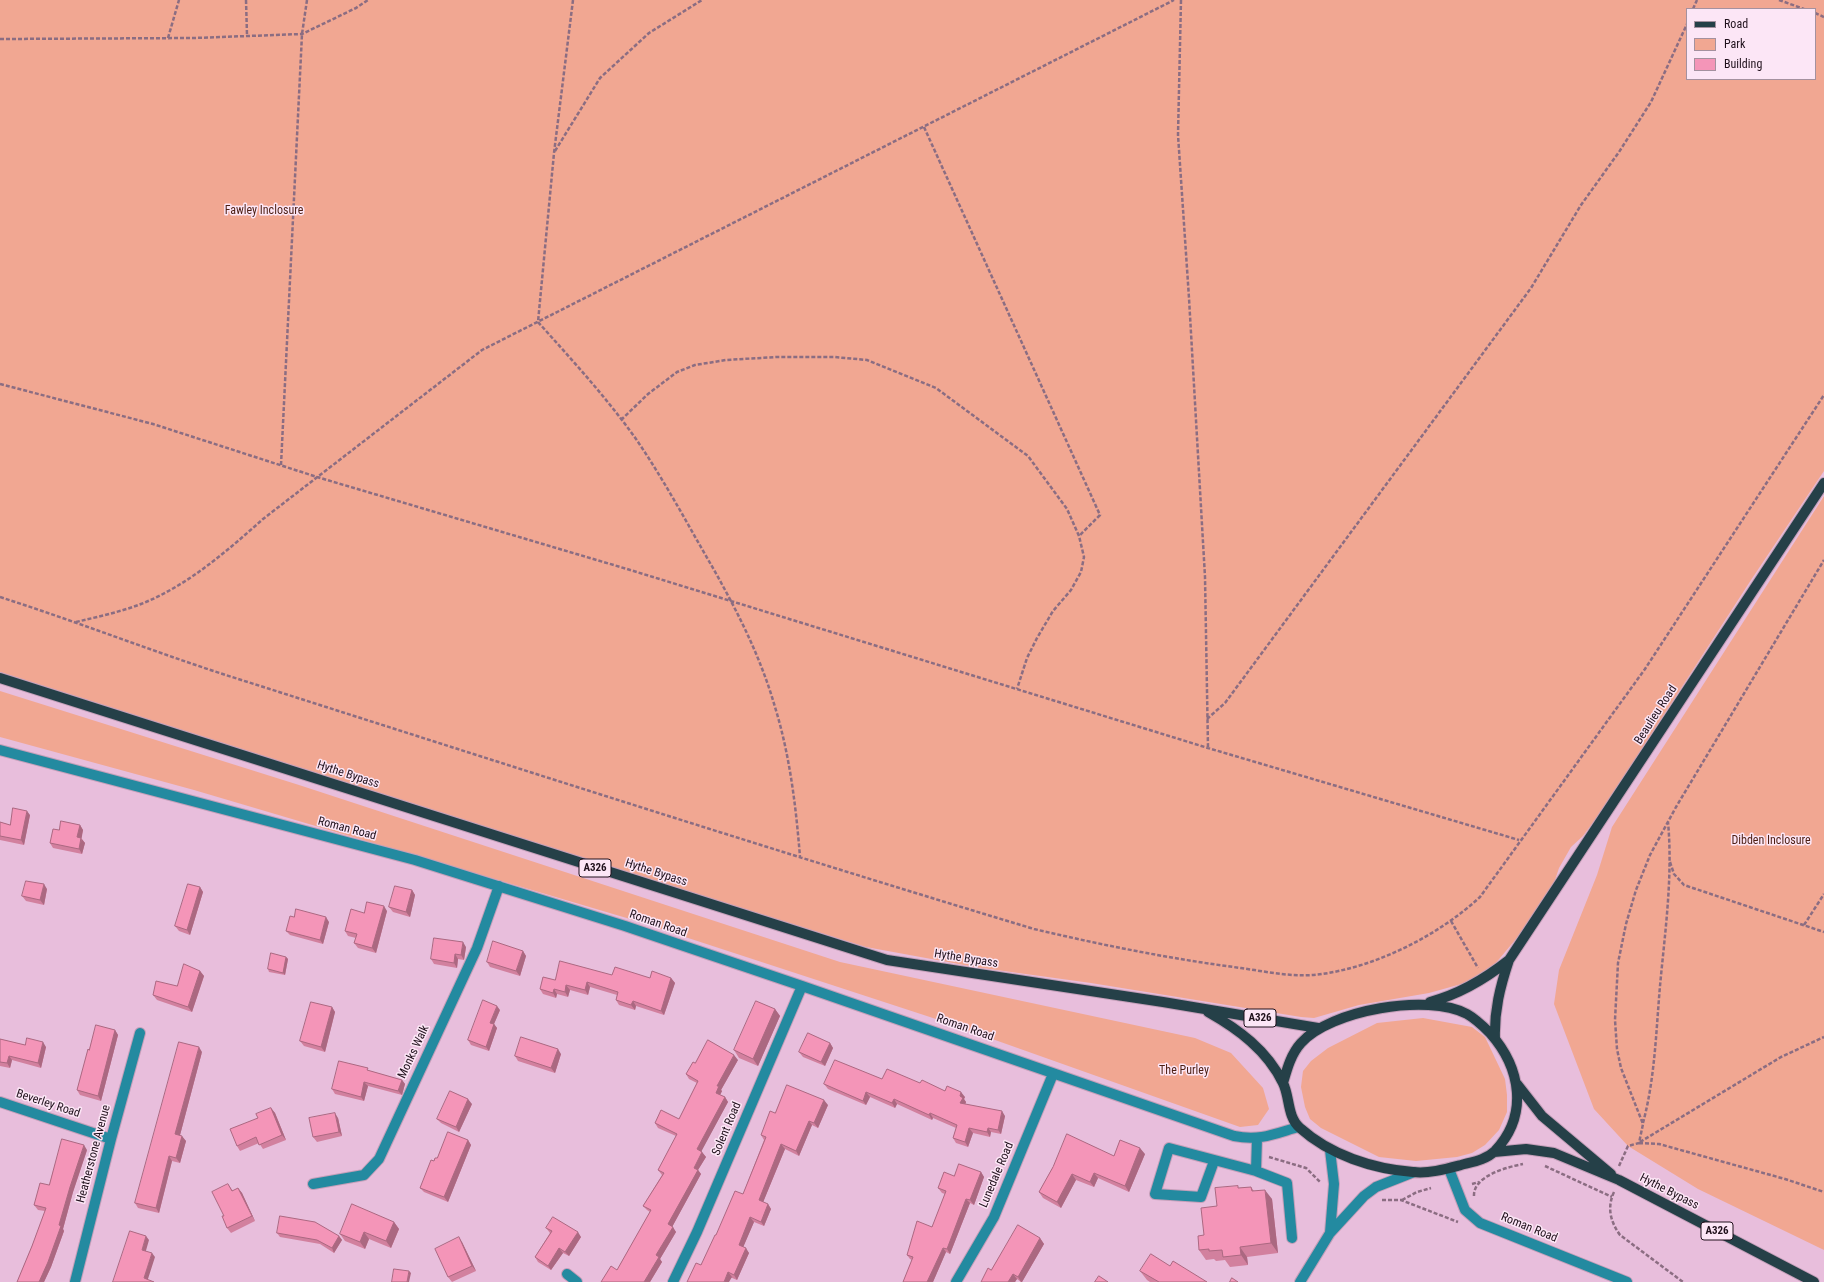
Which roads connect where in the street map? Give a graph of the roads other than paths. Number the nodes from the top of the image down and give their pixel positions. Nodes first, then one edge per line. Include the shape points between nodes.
1 (1824, 483) edge
2 (0, 678) edge
3 (0, 750) edge
4 (499, 886) junction
5 (1509, 960) junction
6 (802, 986) junction
7 (1425, 1004) junction
8 (1202, 1008) junction
9 (1318, 1028) junction
10 (140, 1033) dead end
11 (1495, 1039) junction
12 (1053, 1074) junction
13 (1283, 1083) junction
14 (1517, 1084) junction
15 (0, 1102) edge
16 (1298, 1127) junction
17 (111, 1138) junction
18 (1257, 1138) junction
19 (1330, 1150) junction
20 (1494, 1152) junction
21 (1213, 1164) dead end
22 (1449, 1169) junction
23 (1256, 1170) junction
24 (1414, 1172) junction
25 (1619, 1180) junction
26 (313, 1184) dead end
27 (1330, 1233) junction
28 (1292, 1238) dead end
29 (567, 1274) dead end
30 (75, 1282) edge
31 (577, 1282) edge
32 (673, 1282) edge
33 (956, 1282) edge
34 (1300, 1282) edge
35 (1627, 1282) edge
36 (1814, 1282) edge

1 - 5 main road, Beaulieu Road
2 - 8 main road, Hythe Bypass / A326 via 887,960
3 - 4 street, Roman Road via 415,860
4 - 6 street, Roman Road
4 - 26 street, Monks Walk via 477,948 379,1159 364,1175
5 - 7 main road, Beaulieu Road via 1484,979
5 - 11 main road, Beaulieu Road via 1499,989 1494,1021
6 - 12 street, Roman Road
6 - 32 street, Solent Road via 697,1232
7 - 9 main road via 1368,1011
7 - 11 main road via 1446,1007 1466,1014 1481,1024
8 - 9 main road, Hythe Bypass / A326
8 - 13 main road, Hythe Bypass / A326 via 1235,1027 1252,1042 1268,1059
9 - 13 main road via 1301,1043 1290,1060
10 - 17 street, Heatherstone Avenue
11 - 14 main road via 1506,1054
12 - 18 street, Roman Road via 1234,1136
12 - 33 street, Lunedale Road via 994,1217
13 - 16 main road, Hythe Bypass via 1292,1116
14 - 20 main road via 1513,1124
14 - 25 main road, Hythe Bypass / A326 via 1542,1116
15 - 17 street, Beverley Road
16 - 18 street, Roman Road
16 - 19 main road
17 - 30 street, Heatherstone Avenue
18 - 23 street
19 - 24 main road via 1367,1164
19 - 27 street via 1334,1184
20 - 22 main road via 1478,1161
20 - 25 main road, Hythe Bypass / A326 via 1526,1149 1554,1153
21 - 23 street via 1201,1197 1155,1194 1169,1148
22 - 24 main road
22 - 35 street, Roman Road via 1465,1210 1480,1223
23 - 28 street via 1287,1183
24 - 27 street via 1376,1187 1364,1196
25 - 36 main road, Hythe Bypass / A326
27 - 34 street
29 - 31 street

